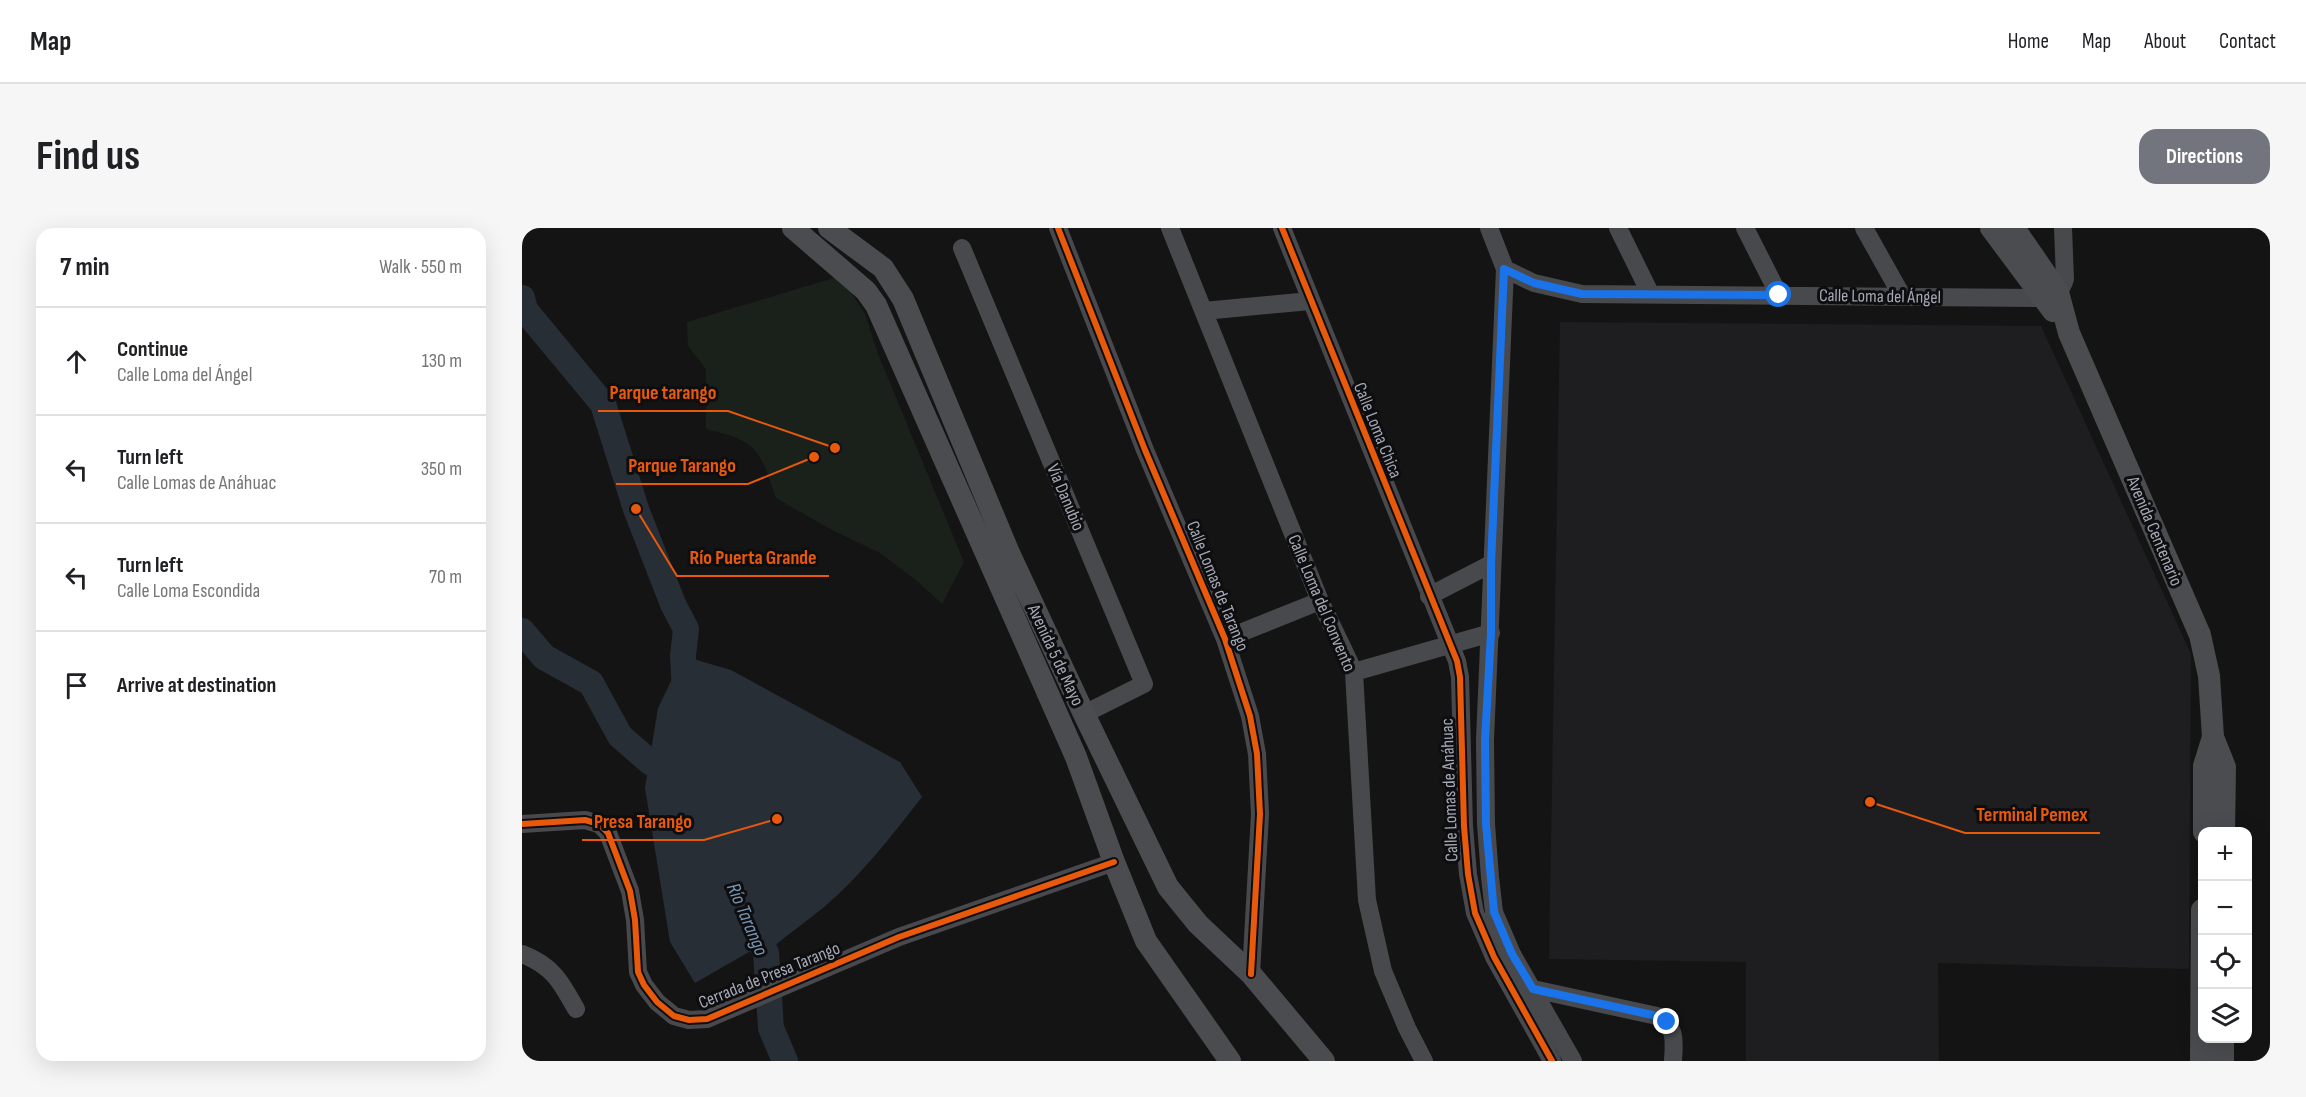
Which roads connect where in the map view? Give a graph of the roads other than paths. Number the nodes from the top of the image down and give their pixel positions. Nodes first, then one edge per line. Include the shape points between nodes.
1 (793, 228) edge
2 (829, 228) edge
3 (1058, 228) edge
4 (1170, 228) edge
5 (1282, 228) edge
6 (1489, 228) edge
7 (1618, 228) edge
8 (1745, 228) edge
9 (1864, 228) edge
10 (1991, 228) edge
11 (2014, 228) edge
12 (2063, 228) edge
13 (962, 248) dead end
14 (1504, 269) junction
15 (1650, 293) junction
16 (1779, 295) junction
17 (2051, 295) junction
18 (1902, 296) junction
19 (1310, 301) junction
20 (1204, 311) junction
21 (1491, 564) junction
22 (1429, 596) junction
23 (1320, 601) junction
24 (1491, 633) junction
25 (1225, 639) junction
26 (1449, 644) junction
27 (1354, 672) junction
28 (1084, 714) junction
29 (2213, 737) junction
30 (522, 824) edge
31 (2204, 827) edge
32 (2224, 827) edge
33 (1114, 862) junction
34 (2202, 935) edge
35 (522, 954) edge
36 (1251, 974) junction
37 (1533, 989) junction
38 (576, 1009) dead end
39 (2223, 1043) edge
40 (1230, 1061) edge
41 (1324, 1061) edge
42 (1425, 1061) edge
43 (1552, 1061) edge
44 (1573, 1061) edge
45 (1673, 1061) edge
46 (2201, 1061) edge
47 (2223, 1061) edge

1 - 33 main road, Avenida 5 de Mayo via 866,291 876,305 1076,757
2 - 28 main road, Avenida 5 de Mayo via 883,268 903,298 1009,553
3 - 25 street, Calle Lomas de Tarango
4 - 20 street, Calle Loma del Convento
5 - 19 street, Calle Loma Chica
6 - 14 street, Calle Lomas de Anáhuac
7 - 15 street
8 - 16 street
9 - 18 street
10 - 17 main road, Avenida Centenario
11 - 17 main road, Avenida Centenario
12 - 17 street via 2065,279
13 - 28 street, Vía Danubio via 1144,684
14 - 15 street, Calle Loma del Ángel via 1534,283 1582,294
14 - 21 street, Calle Lomas de Anáhuac
15 - 16 street, Calle Loma del Ángel
16 - 18 street, Calle Loma del Ángel
17 - 18 street, Calle Loma del Ángel
17 - 29 main road, Avenida Centenario via 2200,634 2209,676
19 - 20 street
19 - 22 street, Calle Loma Chica
20 - 23 street, Calle Loma del Convento
21 - 22 street
21 - 24 street, Calle Lomas de Anáhuac
22 - 26 street, Calle Loma Chica
23 - 25 street
23 - 27 street, Calle Loma del Convento
24 - 26 street
24 - 37 street, Calle Lomas de Anáhuac via 1485,740 1486,824 1494,912
25 - 36 street, Calle Lomas de Tarango via 1250,716 1257,754 1260,814
26 - 27 street
26 - 43 street, Calle Lomas de Anáhuac via 1460,677 1464,826 1475,913 1494,957
27 - 42 street, Calle Loma del Convento via 1367,900 1383,970
28 - 36 main road, Avenida 5 de Mayo via 1168,887 1198,924
29 - 31 main road, Avenida Centenario via 2204,766
29 - 32 main road, Avenida Centenario via 2224,767
30 - 33 street, Cerrada de Presa Tarango via 585,820 599,824 608,833 630,891 638,972 657,1002 674,1016 689,1020 707,1019 899,937
33 - 40 main road, Avenida 5 de Mayo via 1146,941
34 - 46 main road
35 - 38 street via 540,961 554,974
36 - 41 main road, Avenida 5 de Mayo
37 - 44 street, Calle Lomas de Anáhuac
37 - 45 street via 1657,1016 1672,1031
39 - 47 main road

